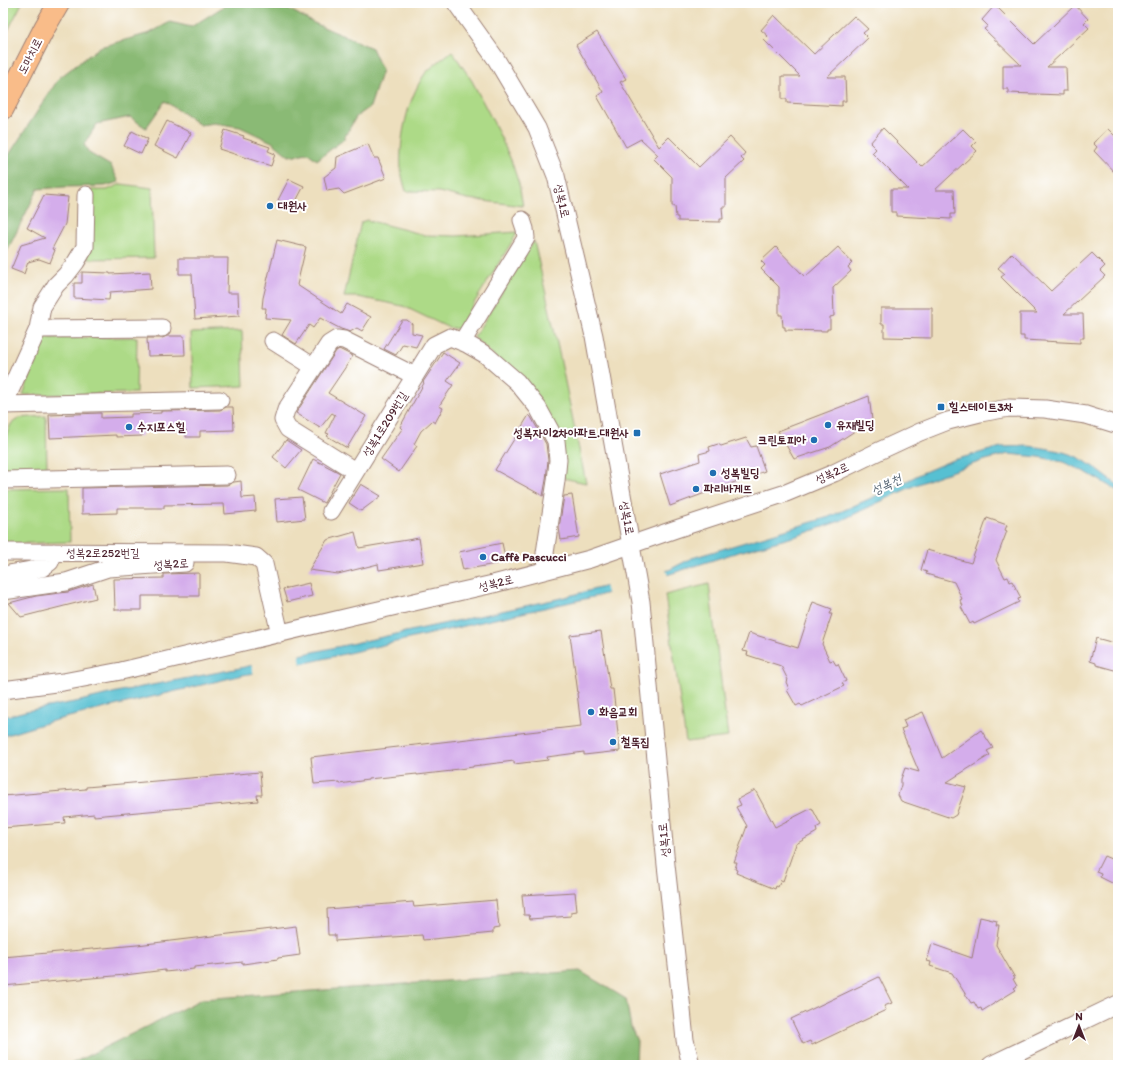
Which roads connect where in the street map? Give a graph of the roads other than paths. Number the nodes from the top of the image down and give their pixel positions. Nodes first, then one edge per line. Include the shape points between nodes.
1 (59, 3) edge
2 (456, 3) edge
3 (3, 109) edge
4 (86, 194) dead end
5 (522, 220) dead end
6 (162, 328) dead end
7 (38, 329) junction
8 (273, 341) dead end
9 (462, 342) junction
10 (314, 366) junction
11 (415, 376) junction
12 (220, 400) dead end
13 (3, 406) edge
14 (1118, 425) edge
15 (355, 471) junction
16 (227, 475) dead end
17 (3, 480) edge
18 (331, 511) dead end
19 (632, 545) junction
20 (3, 552) edge
21 (54, 552) junction
22 (227, 553) junction
23 (548, 570) junction
24 (3, 576) edge
25 (3, 591) edge
26 (280, 634) junction
27 (3, 690) edge
28 (1118, 1004) edge
29 (692, 1065) edge
30 (991, 1065) edge

1 - 3 main road, 도마치로
2 - 19 street, 성복1로 via 496,59 537,128 556,176 594,336
4 - 7 street via 85,246 42,307
5 - 9 street via 526,238
6 - 7 street
7 - 13 street
8 - 10 street
9 - 11 street, 성복1로209번길 via 450,337 434,345
9 - 23 street, 성복1로209번길 via 486,355 517,382 538,408 556,441 558,460 546,553
10 - 11 street via 329,344 337,339 344,340
10 - 15 street via 286,410 283,420 288,429
11 - 15 street, 성복1로209번길
12 - 13 street
14 - 19 street, 성복2로 via 1086,415 1045,409 1009,408 948,421 786,493
15 - 18 street, 성복1로209번길
16 - 17 street
19 - 23 street, 성복2로
19 - 29 street, 성복1로 via 642,602 682,1010
20 - 21 street, 성복2로252번길
21 - 22 street, 성복2로252번길
21 - 24 street via 50,562 42,568
22 - 25 street, 성복2로 via 214,564 108,568 66,582
22 - 26 street via 256,557 264,564
23 - 26 street, 성복2로
26 - 27 street, 성복2로 via 121,671
28 - 30 street

